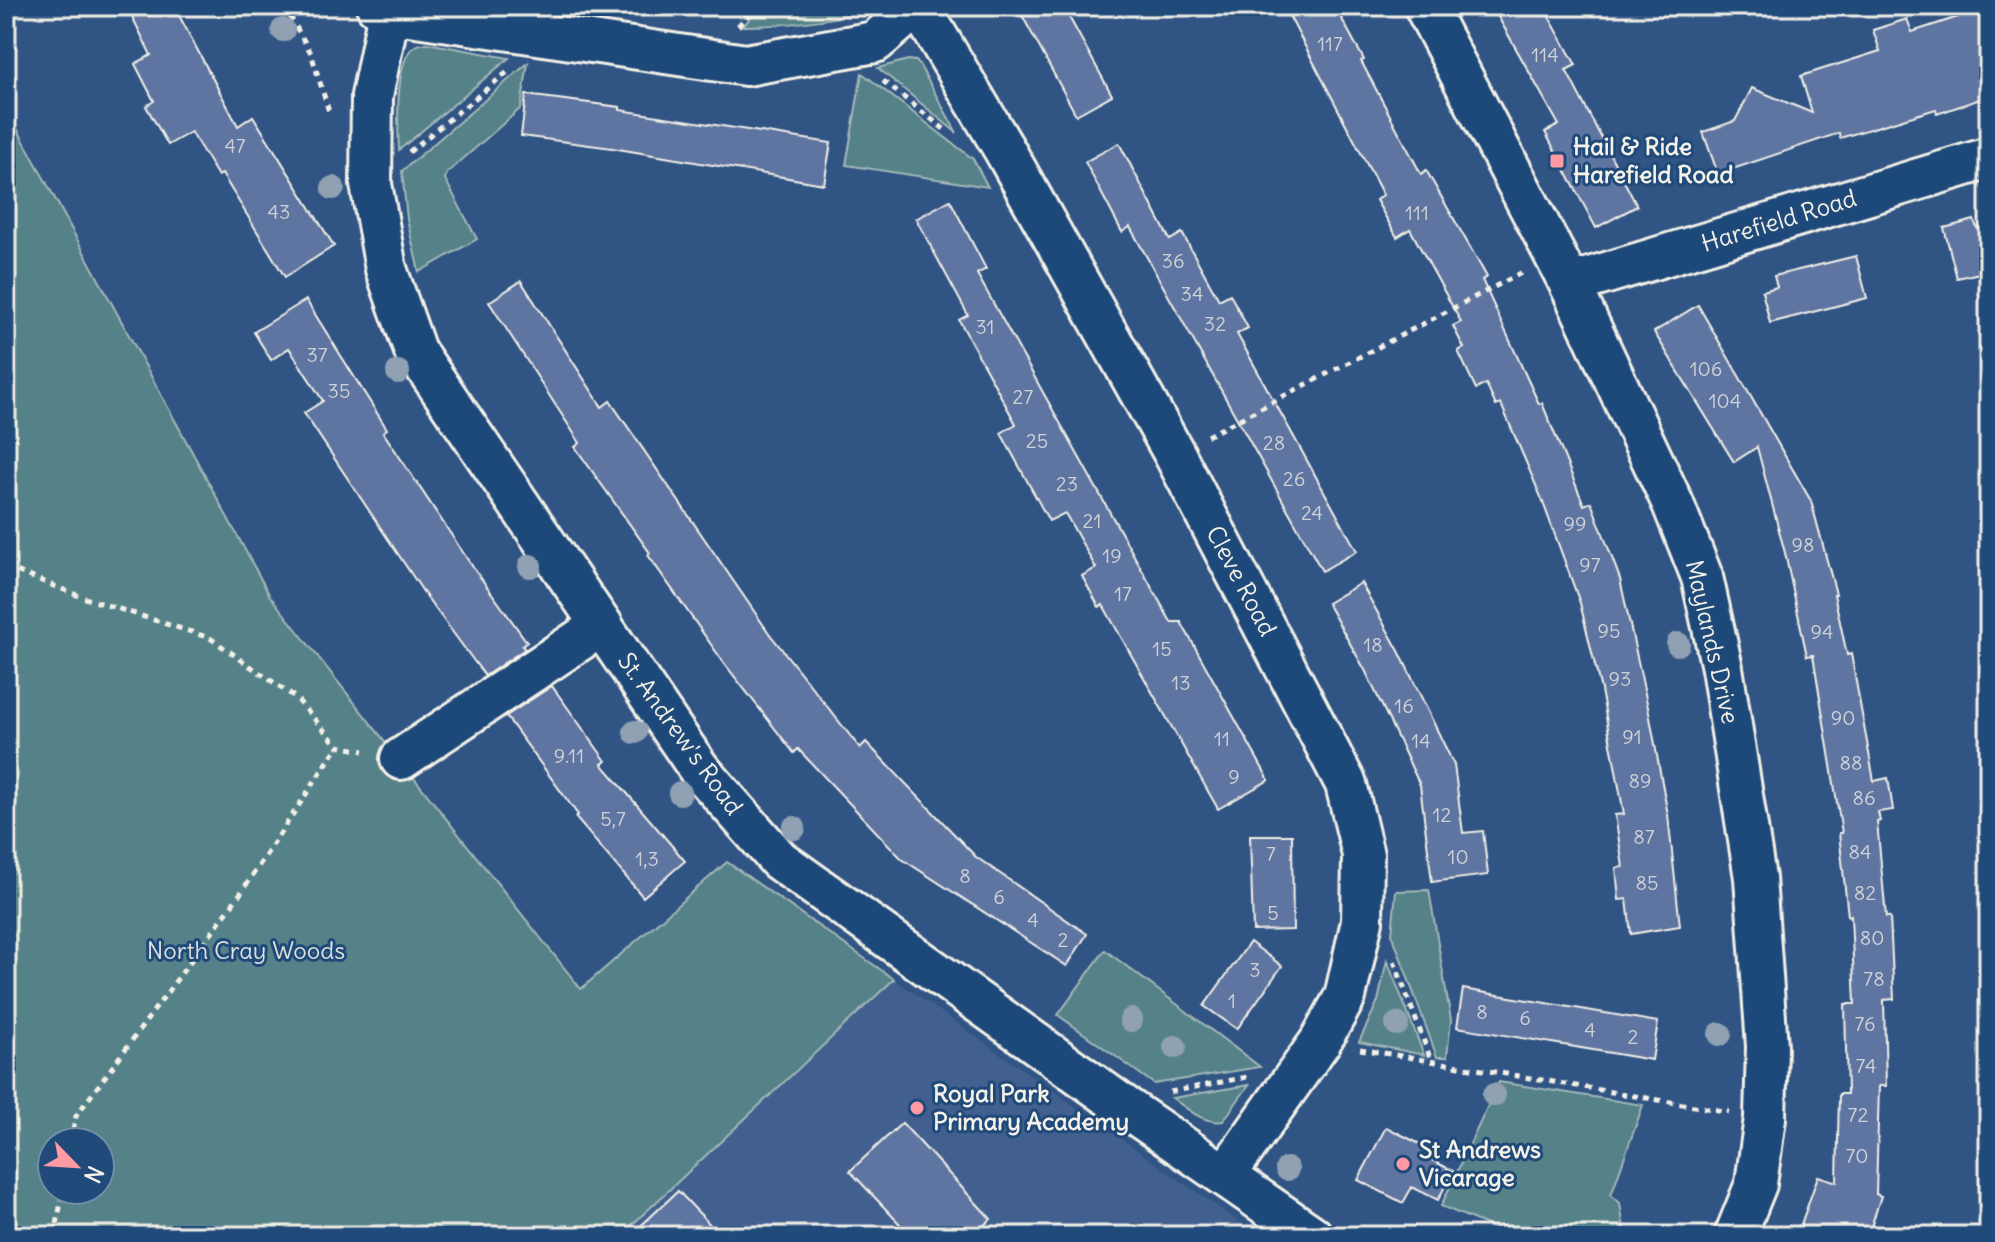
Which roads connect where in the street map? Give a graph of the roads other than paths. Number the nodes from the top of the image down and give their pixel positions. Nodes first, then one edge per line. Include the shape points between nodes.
1 (918, 6) edge
2 (1425, 6) edge
3 (383, 9) edge
4 (1989, 158) edge
5 (1562, 269) junction
6 (602, 625) junction
7 (401, 759) road end
8 (1226, 1174) junction
9 (1312, 1236) edge
10 (1735, 1236) edge

1 - 3 street via 875,42 746,65
1 - 8 street, Cleve Road via 1174,453 1346,784 1363,855 1362,921 1345,997
2 - 5 street, Maylands Drive
3 - 6 street, St. Andrew's Road via 372,96 371,184 386,269 415,351
4 - 5 street, Harefield Road
5 - 10 street, Maylands Drive via 1673,504 1702,577 1722,668 1755,878 1767,1046 1756,1184
6 - 7 street
6 - 8 street, St. Andrew's Road via 699,769 779,860
8 - 9 street, St. Andrew's Road

